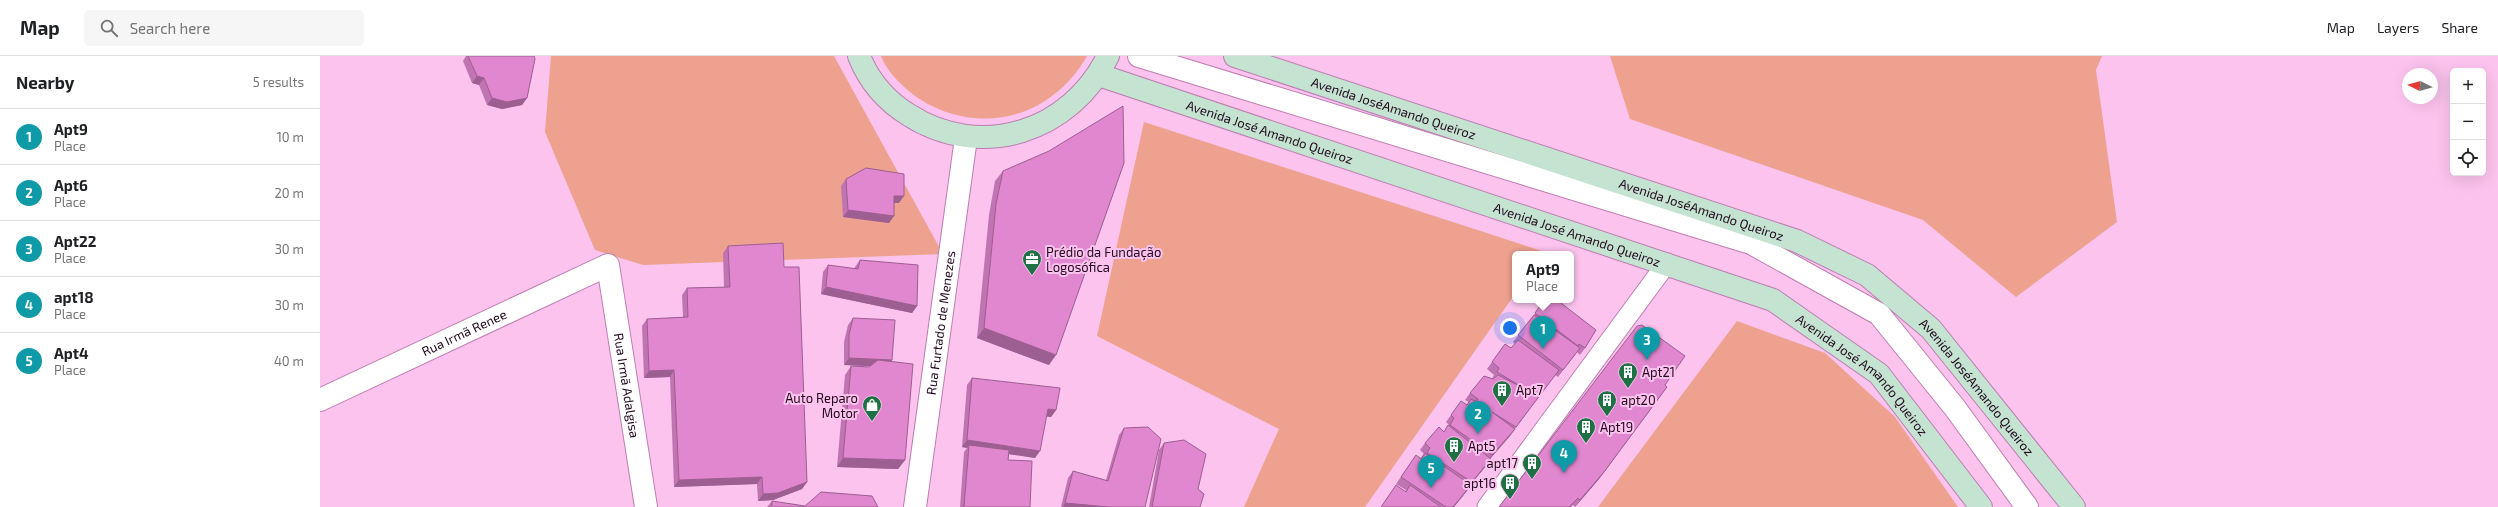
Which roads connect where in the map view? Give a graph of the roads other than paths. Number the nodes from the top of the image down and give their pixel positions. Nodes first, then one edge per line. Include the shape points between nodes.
1 (859, 56) edge
2 (1139, 56) edge
3 (1235, 56) edge
4 (1103, 65) edge
5 (966, 138) junction
6 (1667, 263) junction
7 (608, 265) joint
8 (320, 400) edge
9 (646, 507) edge
10 (915, 507) edge
11 (1487, 507) edge
12 (1981, 507) edge
13 (2027, 507) edge
14 (2074, 507) edge

1 - 5 main road via 865,72 891,104 926,126
2 - 13 street via 1751,243 1879,314 1955,408
3 - 14 main road, Avenida JoséAmando Queiroz via 1797,241 1867,275 1931,329
4 - 5 main road via 1073,104 1041,125 1004,137
4 - 6 main road, Avenida José Amando Queiroz
5 - 10 street, Rua Furtado de Menezes
6 - 11 lane
6 - 12 main road, Avenida José Amando Queiroz via 1772,300 1878,374
7 - 8 street, Rua Irmã Renee
7 - 9 street, Rua Irmã Adalgisa

